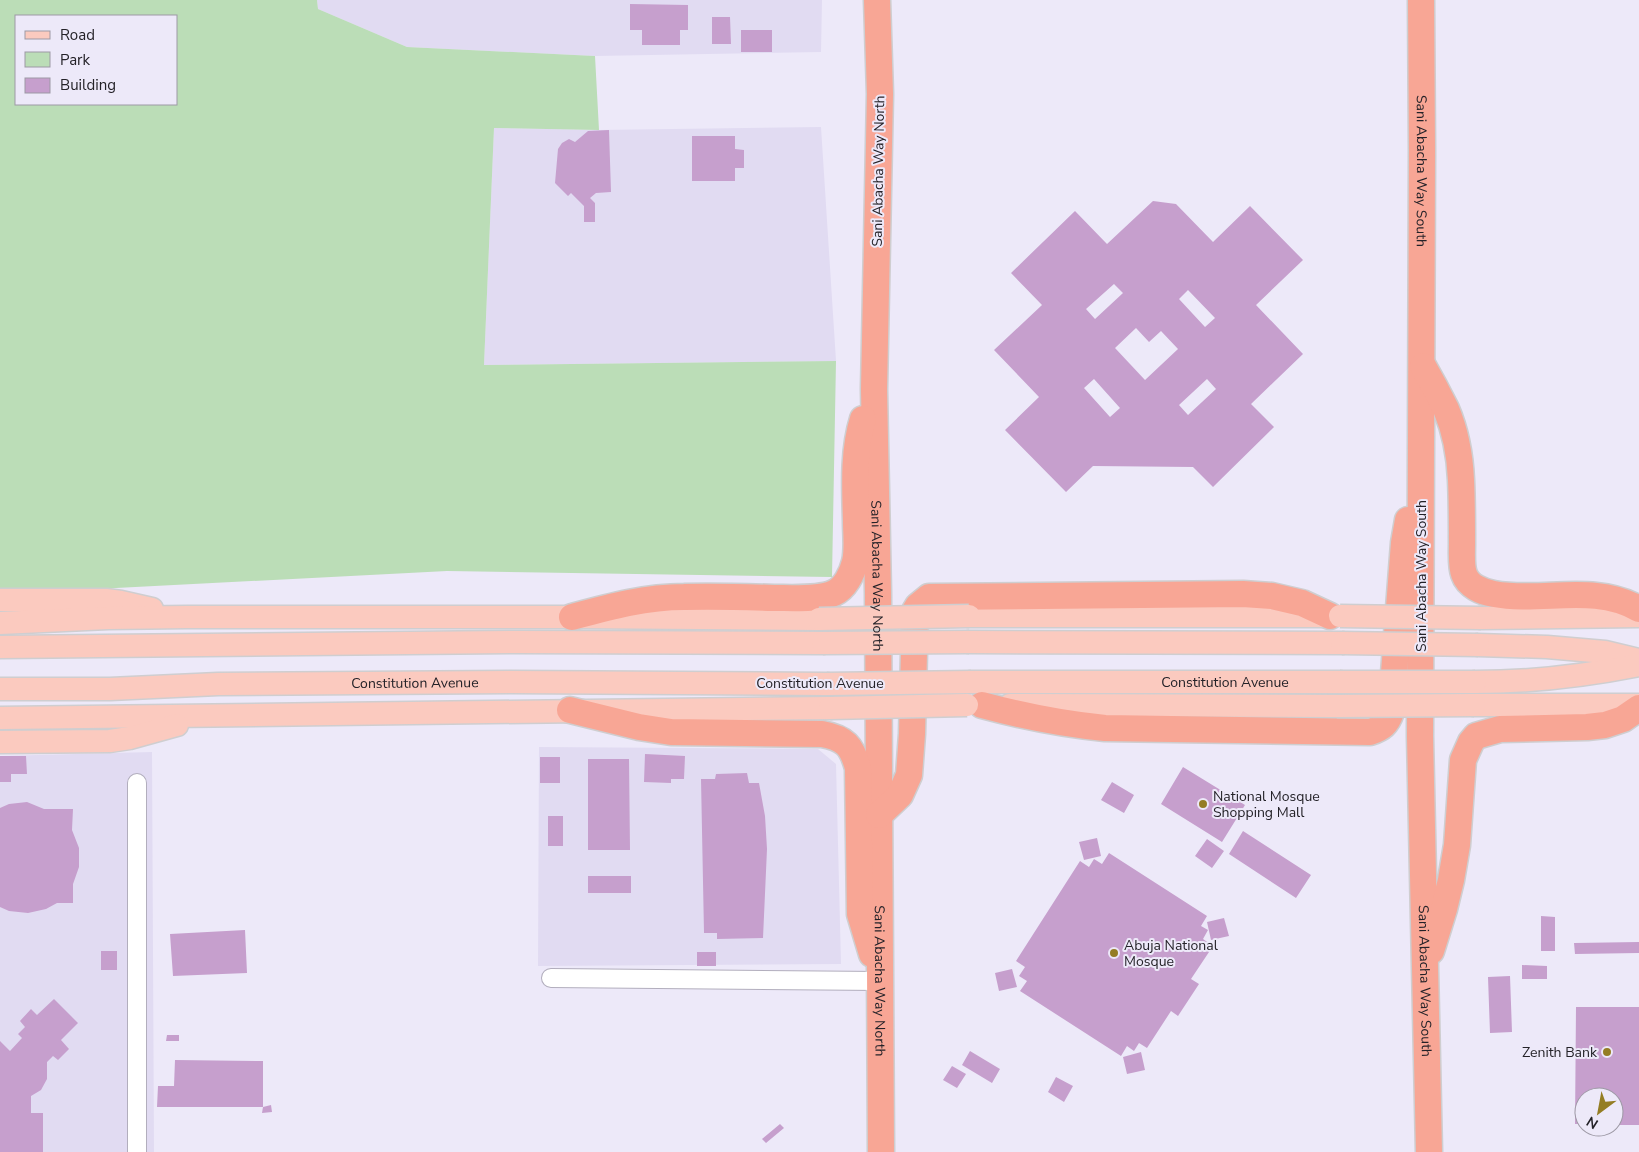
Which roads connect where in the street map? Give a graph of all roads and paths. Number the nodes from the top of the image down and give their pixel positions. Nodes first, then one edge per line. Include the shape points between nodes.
1 (877, 0) edge
2 (1420, 0) edge
3 (1421, 361) junction
4 (874, 389) junction
5 (1421, 493) junction
6 (0, 600) edge
7 (688, 608) junction
8 (107, 609) junction
9 (1639, 609) edge
10 (1335, 616) junction
11 (1639, 616) edge
12 (572, 617) joint
13 (0, 623) edge
14 (0, 648) edge
15 (1639, 660) edge
16 (1639, 665) edge
17 (0, 689) edge
18 (1639, 704) edge
19 (975, 705) junction
20 (1639, 708) edge
21 (570, 710) joint
22 (216, 716) junction
23 (0, 718) edge
24 (696, 721) junction
25 (0, 742) edge
26 (137, 783) dead end
27 (879, 815) junction
28 (1424, 971) junction
29 (551, 978) dead end
30 (880, 981) junction
31 (137, 1152) edge
32 (881, 1152) edge
33 (1429, 1152) edge

1 - 4 highway, Sani Abacha Way North via 880,94
2 - 3 highway, Sani Abacha Way South
3 - 5 highway, Sani Abacha Way South
3 - 9 highway via 1447,411 1457,446 1464,574 1473,586 1503,596 1608,597
4 - 7 highway via 859,433 855,563 843,586 824,596
4 - 27 highway, Sani Abacha Way North
5 - 19 highway via 1407,523 1391,712 1380,729 1370,732 1105,728 1049,721
5 - 28 highway, Sani Abacha Way South via 1420,746
6 - 8 main road
7 - 10 main road, bridge via 819,619
7 - 12 highway via 655,598
8 - 12 main road via 121,602 187,617
8 - 13 main road
10 - 11 main road, bridge
10 - 27 highway via 1302,603 1243,594 929,597 915,611 908,775 900,795
14 - 15 main road, bridge via 514,642 1342,643 1548,647 1605,652
16 - 17 main road, Constitution Avenue, bridge via 1598,674 1514,682 568,682
18 - 19 main road, Constitution Avenue, bridge
19 - 24 main road, Constitution Avenue, bridge via 830,708
20 - 28 highway via 1606,725 1500,730 1476,736 1470,742 1463,760 1451,880
21 - 22 main road, Constitution Avenue
21 - 24 highway via 671,732
22 - 23 main road, Constitution Avenue
22 - 25 main road via 110,741
24 - 30 highway via 834,736 854,755 858,768 860,914
26 - 31 street
27 - 30 highway, Sani Abacha Way North
28 - 33 highway, Sani Abacha Way South
29 - 30 street
30 - 32 highway, Sani Abacha Way North

